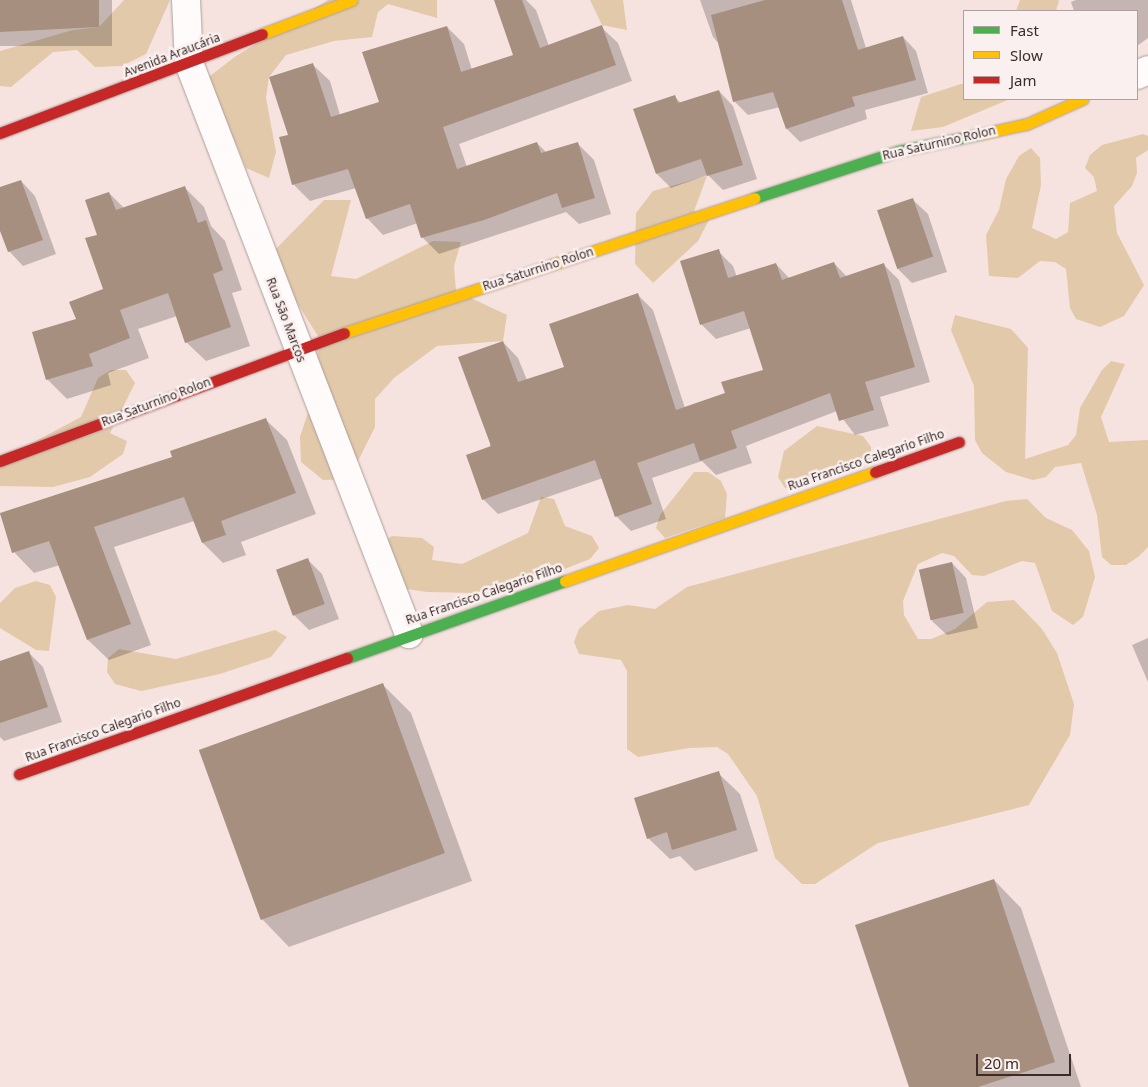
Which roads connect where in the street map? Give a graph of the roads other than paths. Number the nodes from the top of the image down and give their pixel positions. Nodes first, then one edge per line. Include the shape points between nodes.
1 (186, 0) edge
2 (352, 0) edge
3 (189, 63) junction
4 (1081, 100) edge
5 (0, 133) edge
6 (296, 348) junction
7 (959, 442) dead end
8 (0, 461) edge
9 (409, 634) junction
10 (19, 774) dead end

1 - 3 street, Rua São Marcos
2 - 3 street, Avenida Araucária
3 - 5 street, Avenida Araucária
3 - 6 street, Rua São Marcos
4 - 6 street, Rua Saturnino Rolon via 1027,124 899,150
6 - 8 street, Rua Saturnino Rolon
6 - 9 street, Rua São Marcos
7 - 9 street, Rua Francisco Calegario Filho
9 - 10 street, Rua Francisco Calegario Filho

